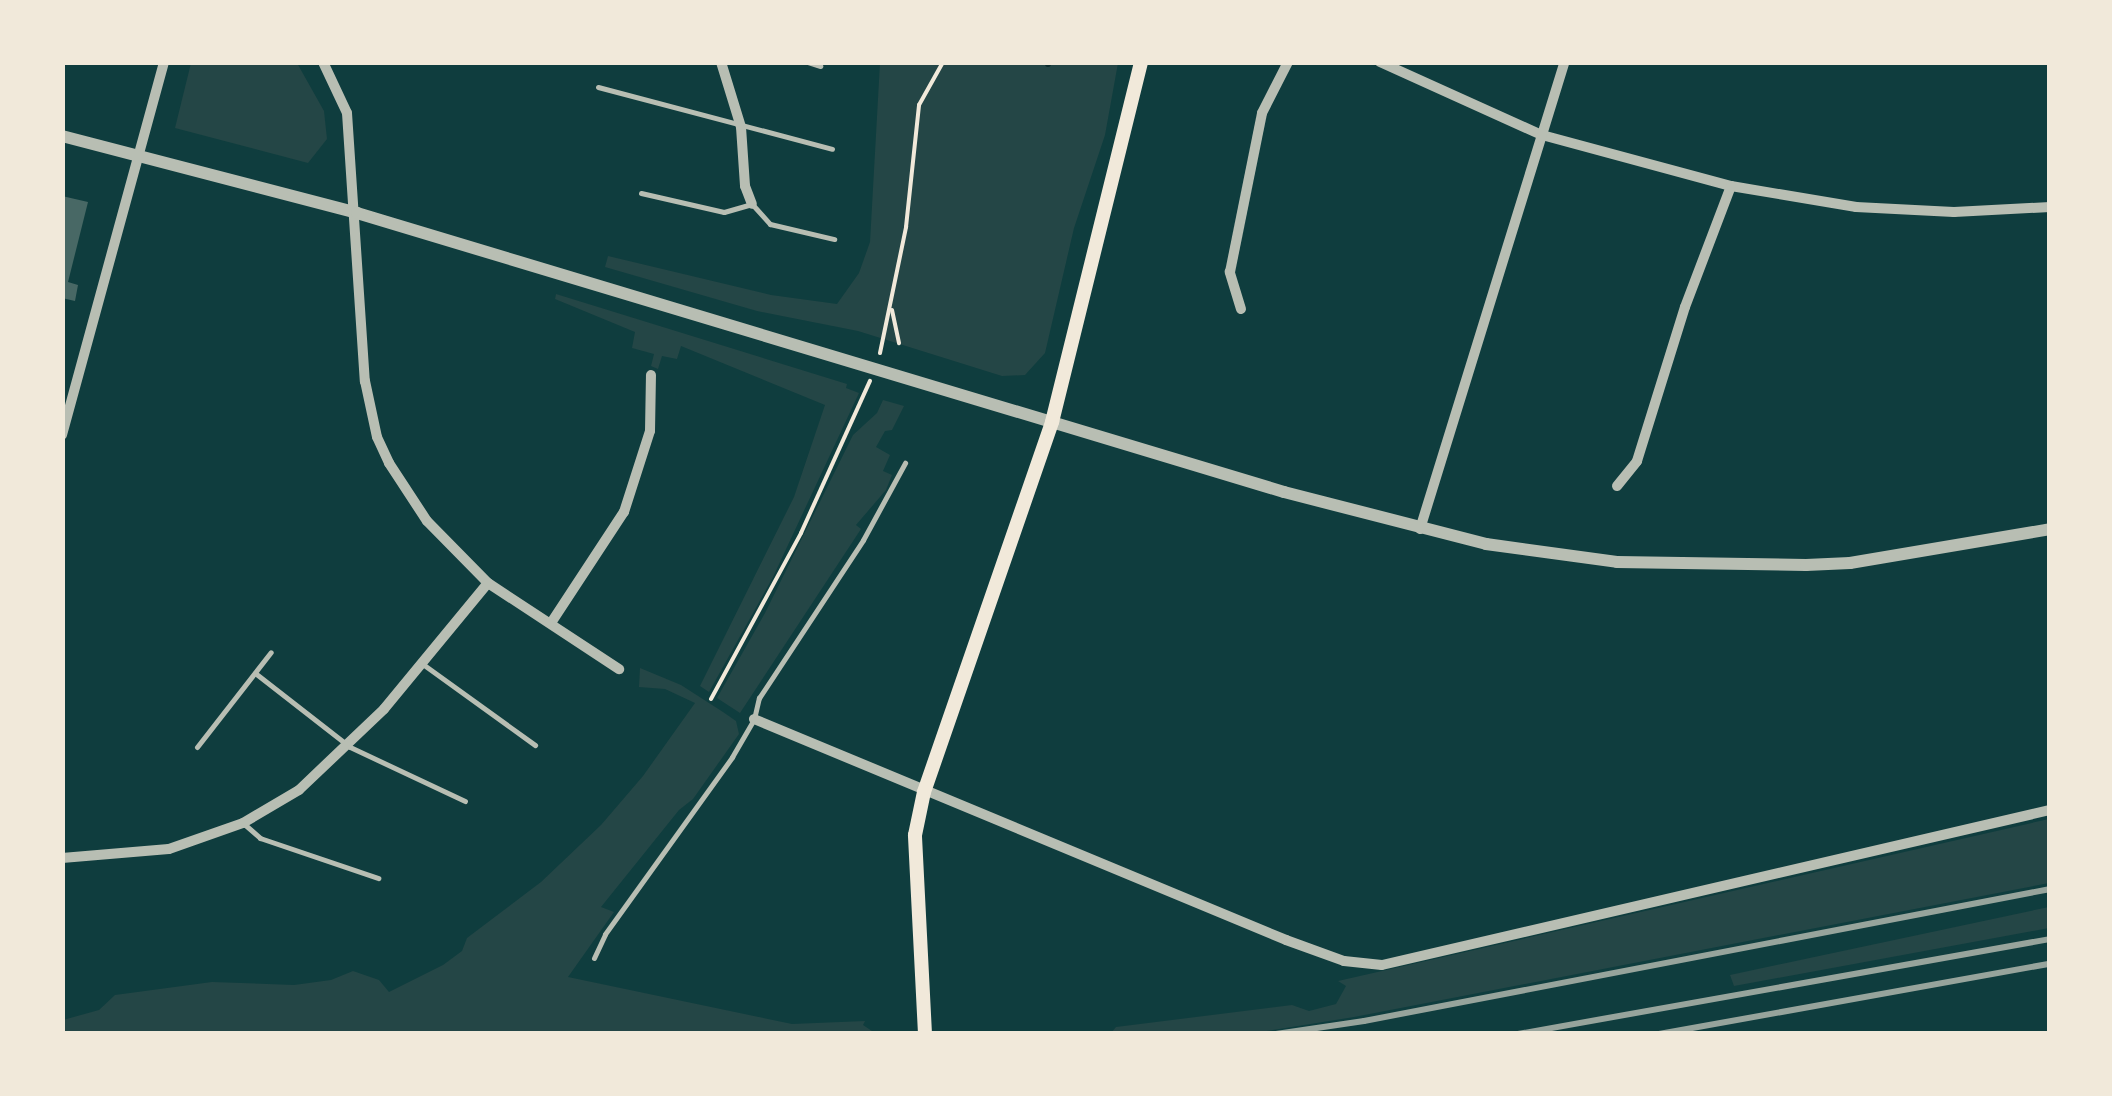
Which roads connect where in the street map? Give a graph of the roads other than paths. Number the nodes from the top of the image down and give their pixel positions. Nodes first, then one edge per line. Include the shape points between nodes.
1 (164, 62) edge
2 (322, 62) edge
3 (722, 62) edge
4 (808, 62) edge
5 (1141, 62) edge
6 (1288, 62) edge
7 (1380, 62) edge
8 (1564, 62) edge
9 (820, 66) dead end
10 (598, 87) dead end
11 (741, 128) junction
12 (1542, 135) junction
13 (62, 136) edge
14 (832, 149) dead end
15 (140, 155) junction
16 (1731, 186) junction
17 (641, 193) dead end
18 (752, 204) junction
19 (2050, 207) edge
20 (357, 213) junction
21 (834, 238) dead end
22 (1240, 309) dead end
23 (651, 375) dead end
24 (62, 386) edge
25 (76, 389) junction
26 (1052, 422) junction
27 (62, 435) edge
28 (905, 463) dead end
29 (1617, 486) dead end
30 (2050, 529) edge
31 (1420, 530) junction
32 (488, 583) junction
33 (551, 623) junction
34 (271, 652) dead end
35 (423, 664) junction
36 (619, 668) dead end
37 (255, 672) junction
38 (754, 719) junction
39 (350, 746) junction
40 (535, 746) dead end
41 (197, 747) dead end
42 (924, 792) junction
43 (466, 801) dead end
44 (2050, 810) edge
45 (243, 823) junction
46 (62, 858) edge
47 (378, 878) dead end
48 (594, 958) dead end
49 (925, 1034) edge

1 - 15 street
2 - 20 street via 347,113
3 - 11 street
4 - 9 lane
5 - 26 main road
6 - 22 street via 1262,113 1230,272
7 - 12 street
8 - 12 street
10 - 11 lane
11 - 14 lane
11 - 18 street
12 - 16 street
12 - 31 street
13 - 15 street
15 - 20 street
15 - 25 street
16 - 19 street via 1856,207
16 - 29 street via 1637,461
17 - 18 lane via 724,212
18 - 21 lane via 770,224
20 - 26 street
20 - 32 street via 366,381 378,436 427,521
23 - 33 street via 650,431 624,512
24 - 25 street
25 - 27 street
26 - 31 street
26 - 42 main road
28 - 38 lane via 759,698
30 - 31 street via 1806,566 1617,562
32 - 33 street
32 - 35 street
33 - 36 street
34 - 37 lane
35 - 39 street
35 - 40 lane
37 - 39 lane
37 - 41 lane
38 - 42 street
38 - 48 lane via 604,934
39 - 43 lane
39 - 45 street via 298,790
42 - 44 street via 1344,962 1382,965
42 - 49 main road via 915,835
45 - 46 street via 169,849
45 - 47 lane via 260,838

